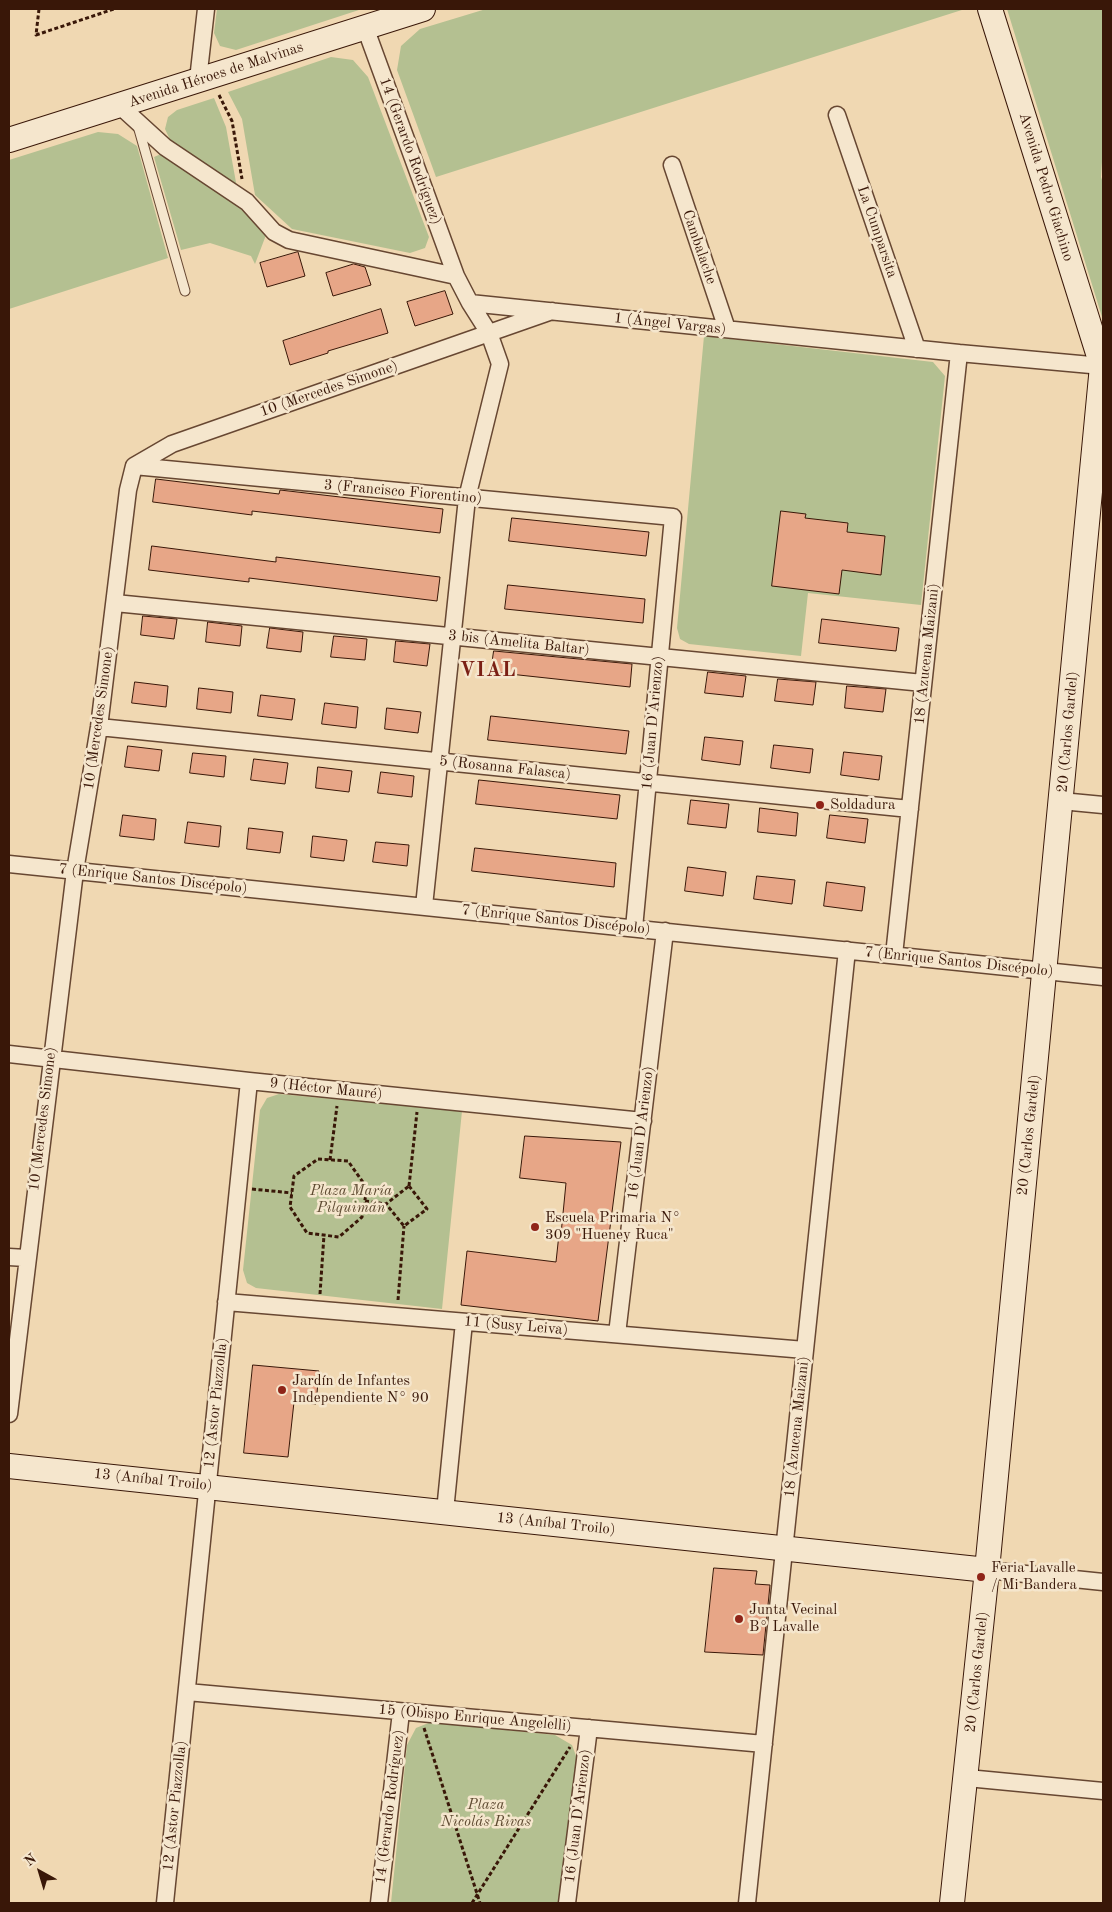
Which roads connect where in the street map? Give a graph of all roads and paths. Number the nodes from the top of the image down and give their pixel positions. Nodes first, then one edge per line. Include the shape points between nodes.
1 (39, 9) edge
2 (114, 9) edge
3 (206, 9) edge
4 (423, 9) edge
5 (990, 9) edge
6 (365, 27) junction
7 (204, 78) junction
8 (128, 113) junction
9 (837, 115) dead end
10 (9, 140) edge
11 (672, 165) dead end
12 (247, 202) junction
13 (456, 276) junction
14 (185, 291) dead end
15 (470, 303) junction
16 (552, 311) junction
17 (727, 329) junction
18 (489, 333) junction
19 (917, 349) junction
20 (959, 354) junction
21 (1103, 366) edge
22 (134, 466) junction
23 (467, 498) junction
24 (673, 518) joint
25 (116, 603) junction
26 (453, 636) junction
27 (660, 657) junction
28 (923, 684) junction
29 (99, 727) junction
30 (440, 761) junction
31 (648, 782) junction
32 (1061, 801) junction
33 (1103, 805) edge
34 (910, 809) junction
35 (9, 864) edge
36 (74, 871) junction
37 (424, 906) junction
38 (634, 928) junction
39 (666, 931) junction
40 (847, 950) junction
41 (894, 955) junction
42 (1045, 970) junction
43 (1103, 976) edge
44 (9, 1054) edge
45 (51, 1058) junction
46 (249, 1081) junction
47 (338, 1090) junction
48 (418, 1098) junction
49 (643, 1121) junction
50 (330, 1160) junction
51 (409, 1186) junction
52 (238, 1190) junction
53 (292, 1193) junction
54 (365, 1201) junction
55 (386, 1204) junction
56 (404, 1226) junction
57 (324, 1235) junction
58 (9, 1257) edge
59 (26, 1258) junction
60 (226, 1302) junction
61 (319, 1310) junction
62 (398, 1317) junction
63 (464, 1322) junction
64 (617, 1334) junction
65 (805, 1350) junction
66 (9, 1414) edge
67 (9, 1466) edge
68 (208, 1486) junction
69 (445, 1512) junction
70 (784, 1548) junction
71 (987, 1570) junction
72 (1103, 1582) edge
73 (187, 1692) junction
74 (401, 1712) junction
75 (420, 1713) junction
76 (585, 1728) junction
77 (764, 1744) junction
78 (966, 1778) junction
79 (1103, 1791) edge
80 (478, 1894) junction
81 (165, 1903) edge
82 (378, 1903) edge
83 (472, 1903) edge
84 (480, 1903) edge
85 (567, 1903) edge
86 (747, 1903) edge
87 (952, 1903) edge

1 - 2 path via 36,35
3 - 7 street
4 - 6 street, Avenida Héroes de Malvinas
5 - 21 street, Avenida Pedro Giachino
6 - 7 street, Avenida Héroes de Malvinas
6 - 13 street, 14 (Gerardo Rodríguez)
7 - 8 street, Avenida Héroes de Malvinas
7 - 12 path via 232,121
8 - 10 street, Avenida Héroes de Malvinas
8 - 12 street via 165,147
8 - 14 lane
9 - 19 street, La Cumparsita
11 - 17 street, Cambalache
12 - 13 street via 274,232 290,240
13 - 15 street
15 - 16 street, 1 (Ángel Vargas)
15 - 18 street
16 - 17 street, 1 (Ángel Vargas)
16 - 18 street, 10 (Mercedes Simone)
17 - 19 street, 1 (Ángel Vargas)
18 - 22 street, 10 (Mercedes Simone) via 172,444
18 - 23 street via 500,364
19 - 20 street, 1 (Ángel Vargas)
20 - 21 street, 1 (Ángel Vargas)
20 - 28 street, 18 (Azucena Maizani)
21 - 32 street, 20 (Carlos Gardel)
22 - 23 street, 3 (Francisco Fiorentino)
22 - 25 street, 10 (Mercedes Simone) via 128,490
23 - 24 street, 3 (Francisco Fiorentino)
23 - 26 street
24 - 27 street, 16 (Juan D'Arienzo)
25 - 26 street, 3 bis (Amelita Baltar)
25 - 29 street, 10 (Mercedes Simone)
26 - 27 street, 3 bis (Amelita Baltar)
26 - 30 street
27 - 28 street, 3 bis (Amelita Baltar)
27 - 31 street, 16 (Juan D'Arienzo)
28 - 34 street, 18 (Azucena Maizani)
29 - 30 street, 5 (Rosanna Falasca)
29 - 36 street, 10 (Mercedes Simone)
30 - 31 street, 5 (Rosanna Falasca)
30 - 37 street
31 - 34 street, 5 (Rosanna Falasca)
31 - 38 street, 16 (Juan D'Arienzo)
32 - 33 street
32 - 42 street, 20 (Carlos Gardel)
34 - 41 street, 18 (Azucena Maizani)
35 - 36 street, 7 (Enrique Santos Discépolo)
36 - 37 street, 7 (Enrique Santos Discépolo)
36 - 45 street, 10 (Mercedes Simone)
37 - 38 street, 7 (Enrique Santos Discépolo)
38 - 39 street, 7 (Enrique Santos Discépolo)
39 - 40 street, 7 (Enrique Santos Discépolo)
39 - 49 street, 16 (Juan D'Arienzo)
40 - 41 street, 7 (Enrique Santos Discépolo)
40 - 65 street, 18 (Azucena Maizani)
41 - 42 street, 7 (Enrique Santos Discépolo)
42 - 43 street, 7 (Enrique Santos Discépolo)
42 - 71 street, 20 (Carlos Gardel)
44 - 45 street, 9 (Héctor Mauré)
45 - 46 street, 9 (Héctor Mauré)
45 - 59 street, 10 (Mercedes Simone)
46 - 47 street, 9 (Héctor Mauré)
46 - 52 street, 12 (Astor Piazzolla)
47 - 48 street, 9 (Héctor Mauré)
47 - 50 path
48 - 49 street, 9 (Héctor Mauré)
48 - 51 path
49 - 64 street, 16 (Juan D'Arienzo)
50 - 53 path via 318,1159 294,1176
50 - 54 path via 348,1161 368,1188
51 - 55 path
51 - 56 path via 427,1209
52 - 53 path
52 - 60 street, 12 (Astor Piazzolla)
53 - 57 path via 290,1207 307,1233
54 - 55 path
54 - 57 path via 362,1217 339,1237
55 - 56 path
56 - 62 path
57 - 61 path
58 - 59 street
59 - 66 street, 10 (Mercedes Simone)
60 - 61 street, 11 (Susy Leiva)
60 - 68 street, 12 (Astor Piazzolla)
61 - 62 street, 11 (Susy Leiva)
62 - 63 street, 11 (Susy Leiva)
63 - 64 street, 11 (Susy Leiva)
63 - 69 street
64 - 65 street, 11 (Susy Leiva)
65 - 70 street, 18 (Azucena Maizani)
67 - 68 street, 13 (Aníbal Troilo)
68 - 69 street, 13 (Aníbal Troilo)
68 - 73 street, 12 (Astor Piazzolla)
69 - 70 street, 13 (Aníbal Troilo)
70 - 71 street, 13 (Aníbal Troilo)
70 - 77 street, 18 (Azucena Maizani)
71 - 72 street, 13 (Aníbal Troilo)
71 - 78 street, 20 (Carlos Gardel)
73 - 74 street, 15 (Obispo Enrique Angelelli)
73 - 81 street, 12 (Astor Piazzolla)
74 - 75 street, 15 (Obispo Enrique Angelelli)
74 - 82 street, 14 (Gerardo Rodríguez)
75 - 76 street, 15 (Obispo Enrique Angelelli)
75 - 80 path
76 - 77 street, 15 (Obispo Enrique Angelelli)
76 - 80 path
76 - 85 street, 16 (Juan D'Arienzo)
77 - 86 street, 18 (Azucena Maizani)
78 - 79 street
78 - 87 street, 20 (Carlos Gardel)
80 - 83 path
80 - 84 path

